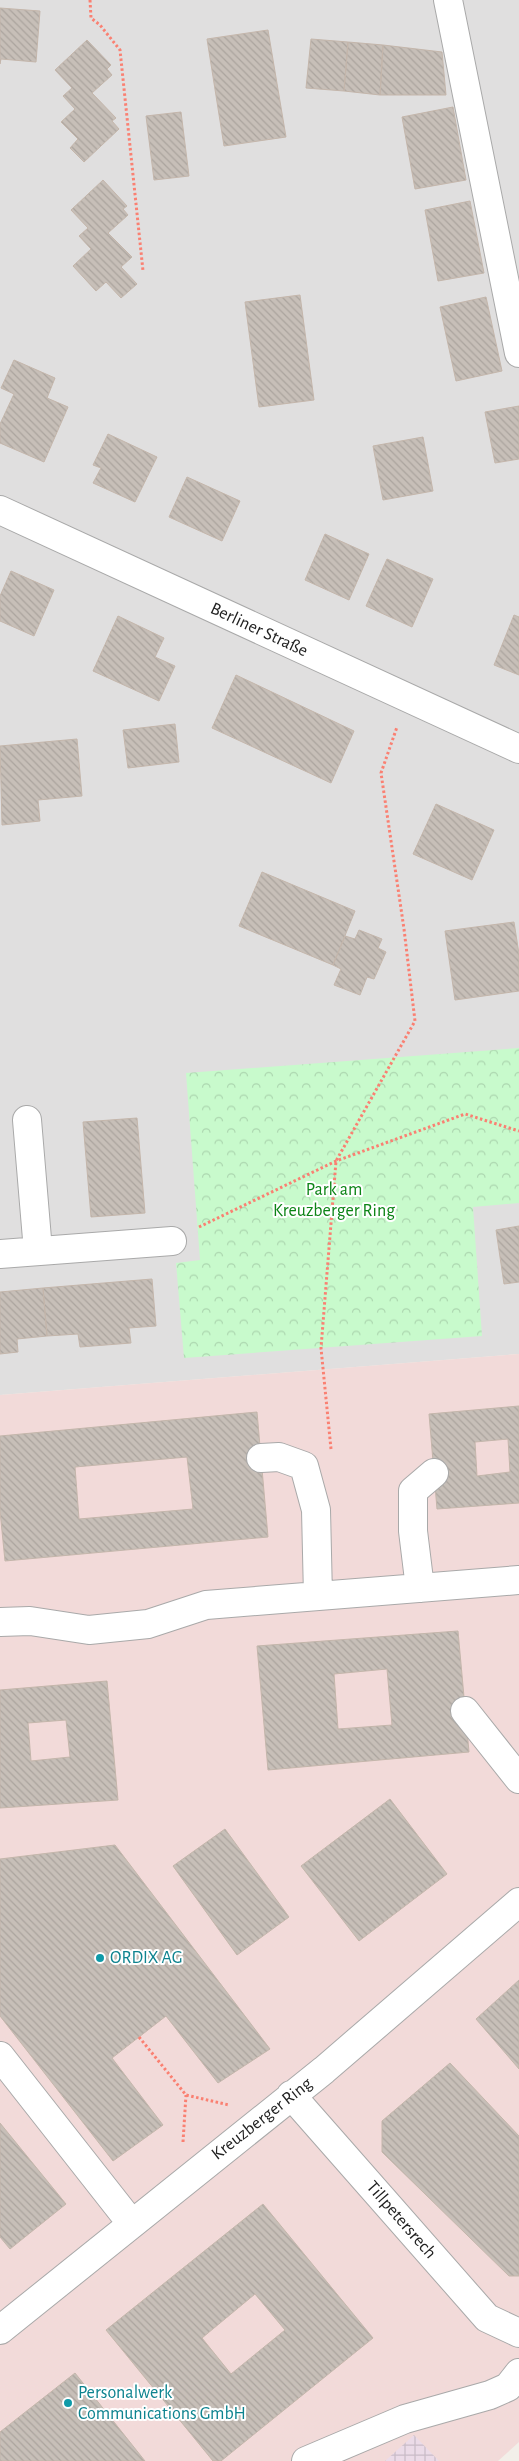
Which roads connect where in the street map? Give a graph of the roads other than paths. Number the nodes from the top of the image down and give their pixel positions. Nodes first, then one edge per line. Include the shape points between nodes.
1 (448, 0) edge
2 (519, 353) edge
3 (0, 510) edge
4 (519, 749) edge
5 (27, 1120) dead end
6 (172, 1241) road end
7 (38, 1251) junction
8 (0, 1254) edge
9 (261, 1458) dead end
10 (434, 1473) dead end
11 (519, 1580) edge
12 (420, 1588) junction
13 (318, 1596) junction
14 (0, 1622) edge
15 (465, 1711) dead end
16 (519, 1779) edge
17 (519, 1902) edge
18 (0, 2056) edge
19 (291, 2095) junction
20 (132, 2224) junction
21 (0, 2330) edge
22 (519, 2334) edge
23 (519, 2374) edge
24 (306, 2461) edge

1 - 2 street
3 - 4 street, Berliner Straße
5 - 7 street
6 - 7 street
7 - 8 street
9 - 13 street via 278,1457 304,1466 316,1510
10 - 12 street via 413,1491 413,1531
11 - 12 street
12 - 13 street
13 - 14 street via 206,1604 148,1624 88,1630 30,1621
15 - 16 street
17 - 19 street, Kreuzberger Ring
18 - 20 street
19 - 20 street, Kreuzberger Ring
19 - 22 street, Tillpetersrech via 487,2318
20 - 21 street, Kreuzberger Ring
23 - 24 street via 508,2387 490,2395 405,2419

